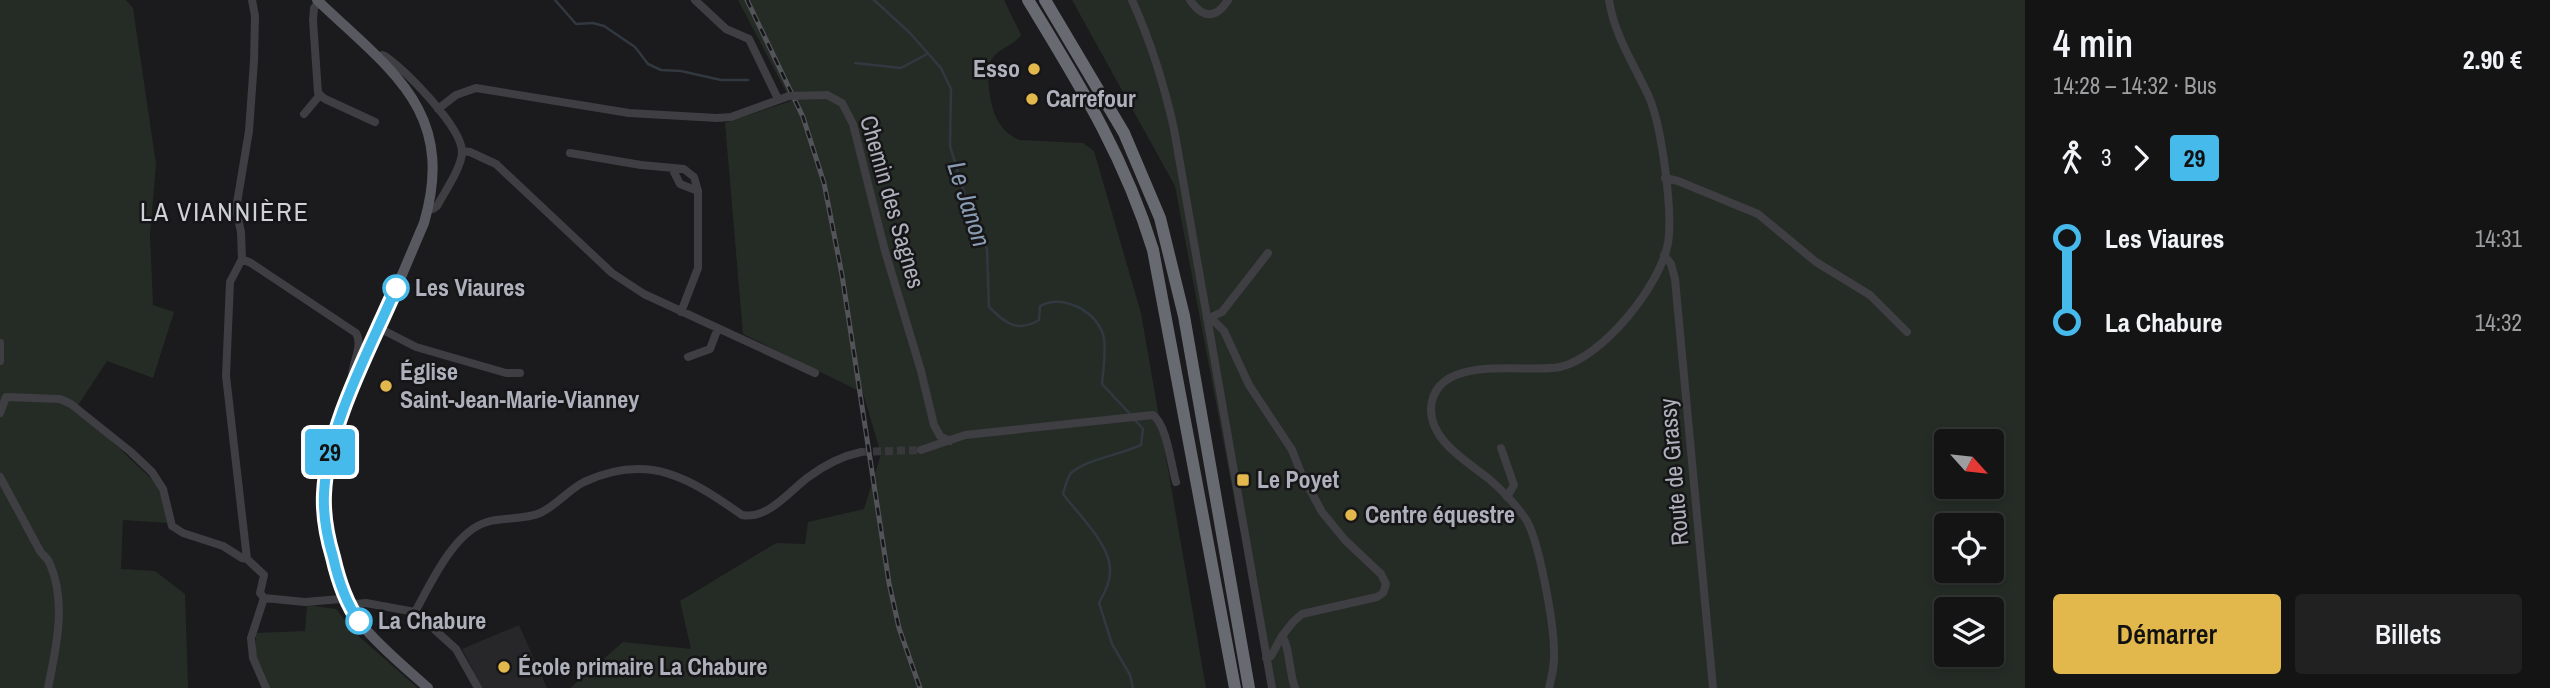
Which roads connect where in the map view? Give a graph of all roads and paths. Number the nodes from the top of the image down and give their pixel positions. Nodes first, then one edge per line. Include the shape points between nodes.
1 (252, 0) edge
2 (695, 0) edge
3 (1028, 0) edge
4 (1045, 0) edge
5 (1132, 0) edge
6 (1190, 0) edge
7 (1228, 0) edge
8 (1609, 0) edge
9 (318, 1) edge
10 (379, 58) junction
11 (320, 95) junction
12 (778, 99) junction
13 (438, 109) junction
14 (304, 114) dead end
15 (375, 122) dead end
16 (462, 151) junction
17 (570, 153) dead end
18 (672, 168) junction
19 (1665, 178) junction
20 (698, 191) junction
21 (428, 209) junction
22 (1268, 253) dead end
23 (1664, 255) junction
24 (242, 260) junction
25 (681, 312) junction
26 (1210, 319) junction
27 (379, 328) junction
28 (718, 328) junction
29 (1907, 332) dead end
30 (0, 343) edge
31 (688, 357) dead end
32 (0, 361) edge
33 (520, 373) dead end
34 (815, 373) dead end
35 (357, 378) junction
36 (0, 413) edge
37 (950, 441) junction
38 (1501, 448) dead end
39 (921, 450) tunnel mouth
40 (861, 453) tunnel mouth
41 (0, 477) edge
42 (1176, 482) dead end
43 (1507, 497) junction
44 (247, 559) junction
45 (264, 598) junction
46 (348, 602) junction
47 (415, 612) junction
48 (1282, 636) junction
49 (1266, 658) junction
50 (48, 688) edge
51 (266, 688) edge
52 (428, 688) edge
53 (478, 688) edge
54 (1235, 688) edge
55 (1249, 688) edge
56 (1272, 688) edge
57 (1295, 688) edge
58 (1549, 688) edge
59 (1713, 688) edge

1 - 24 street via 254,61 236,209
2 - 12 street via 726,29 749,39
3 - 54 highway via 1114,148 1153,250
4 - 55 highway via 1124,133 1163,228 1184,316
5 - 26 street via 1162,75
6 - 7 street via 1197,10 1213,15
8 - 19 street via 1656,117
9 - 10 main road
9 - 11 street via 313,20
10 - 13 street via 384,55 390,60
10 - 21 main road via 414,100 428,131 434,159
11 - 14 street
11 - 15 street
12 - 13 street, Chemin des Sagnes via 731,117 691,118 629,113 476,88 456,95
12 - 37 street, Chemin des Sagnes, bridge via 827,95 842,103 853,124 933,425
13 - 16 street via 457,135
16 - 21 street via 437,206
16 - 25 street via 496,164 612,273
17 - 18 street
18 - 20 street via 680,184
18 - 20 street via 690,172
19 - 23 street via 1668,227
19 - 29 street via 1758,214 1816,262 1870,296
20 - 25 street via 698,268
21 - 27 main road
22 - 26 street via 1222,312
23 - 43 street via 1623,321 1583,358 1548,368 1469,371 1456,375 1437,392 1432,416 1443,440
23 - 59 street, Route de Grassy via 1675,279
24 - 35 street via 356,333 359,345 352,374
24 - 44 street via 230,282 226,376
25 - 28 street
26 - 48 street via 1224,331 1322,512 1386,584 1377,597 1302,614
26 - 49 street
27 - 33 street via 416,347
27 - 35 main road
28 - 31 street via 710,349
28 - 34 street
30 - 32 street
35 - 46 main road via 329,454 324,497 330,549
36 - 44 street via 6,397 66,400 152,472 177,530
37 - 39 street
37 - 42 street via 965,435 1153,415 1160,422
38 - 43 street via 1514,485
40 - 47 street via 822,468 770,508 750,516 662,470 601,476 577,486 540,513 476,526 465,534
41 - 50 street via 49,560 55,585 58,634
43 - 58 street via 1531,526 1539,554 1555,652
44 - 45 street via 264,575 260,593
45 - 46 street
45 - 51 street via 251,638 253,658
46 - 47 street
46 - 52 main road via 374,639
47 - 53 street via 456,649
48 - 49 street
48 - 57 street
49 - 56 street

